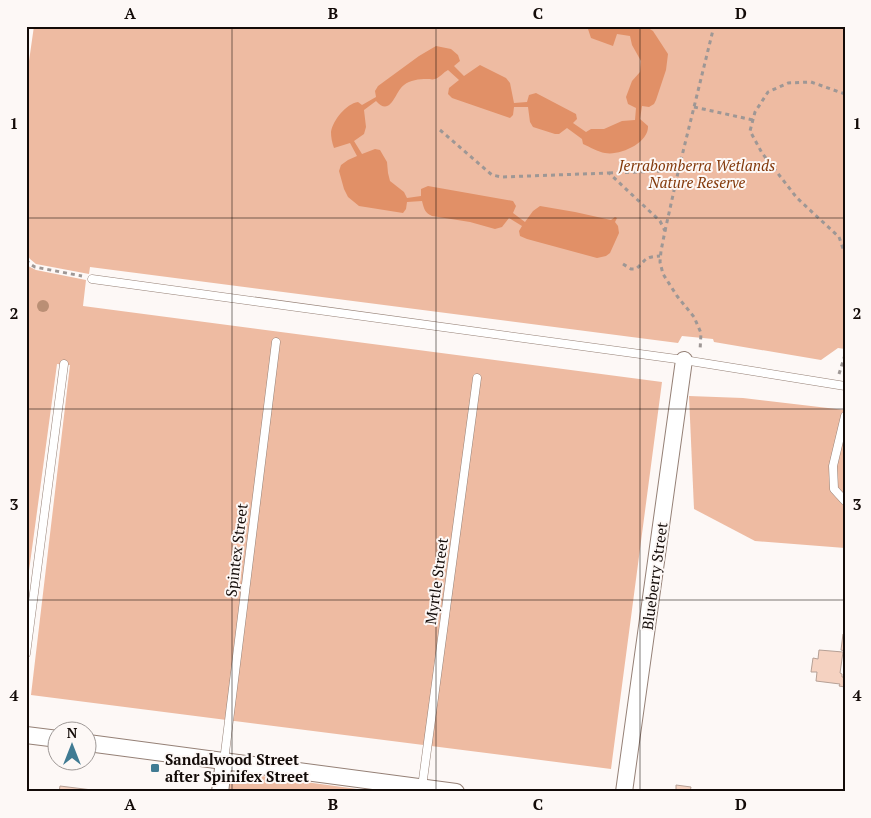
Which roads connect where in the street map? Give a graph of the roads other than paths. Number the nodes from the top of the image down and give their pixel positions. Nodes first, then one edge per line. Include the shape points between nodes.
1 (92, 279) road end
2 (276, 342) dead end
3 (692, 361) junction
4 (64, 364) dead end
5 (477, 378) dead end
6 (845, 386) edge
7 (845, 416) edge
8 (845, 501) edge
9 (26, 654) edge
10 (26, 735) edge
11 (48, 738) edge
12 (98, 744) edge
13 (224, 761) junction
14 (422, 787) junction
15 (220, 792) edge
16 (456, 792) edge
17 (624, 792) edge

1 - 3 lane
2 - 13 lane, Spintex Street
3 - 6 lane
3 - 17 street, Blueberry Street
4 - 9 lane
5 - 14 lane, Myrtle Street
7 - 8 lane via 833,466 834,489
10 - 11 street
12 - 13 street
13 - 14 street
13 - 15 street
14 - 16 street

